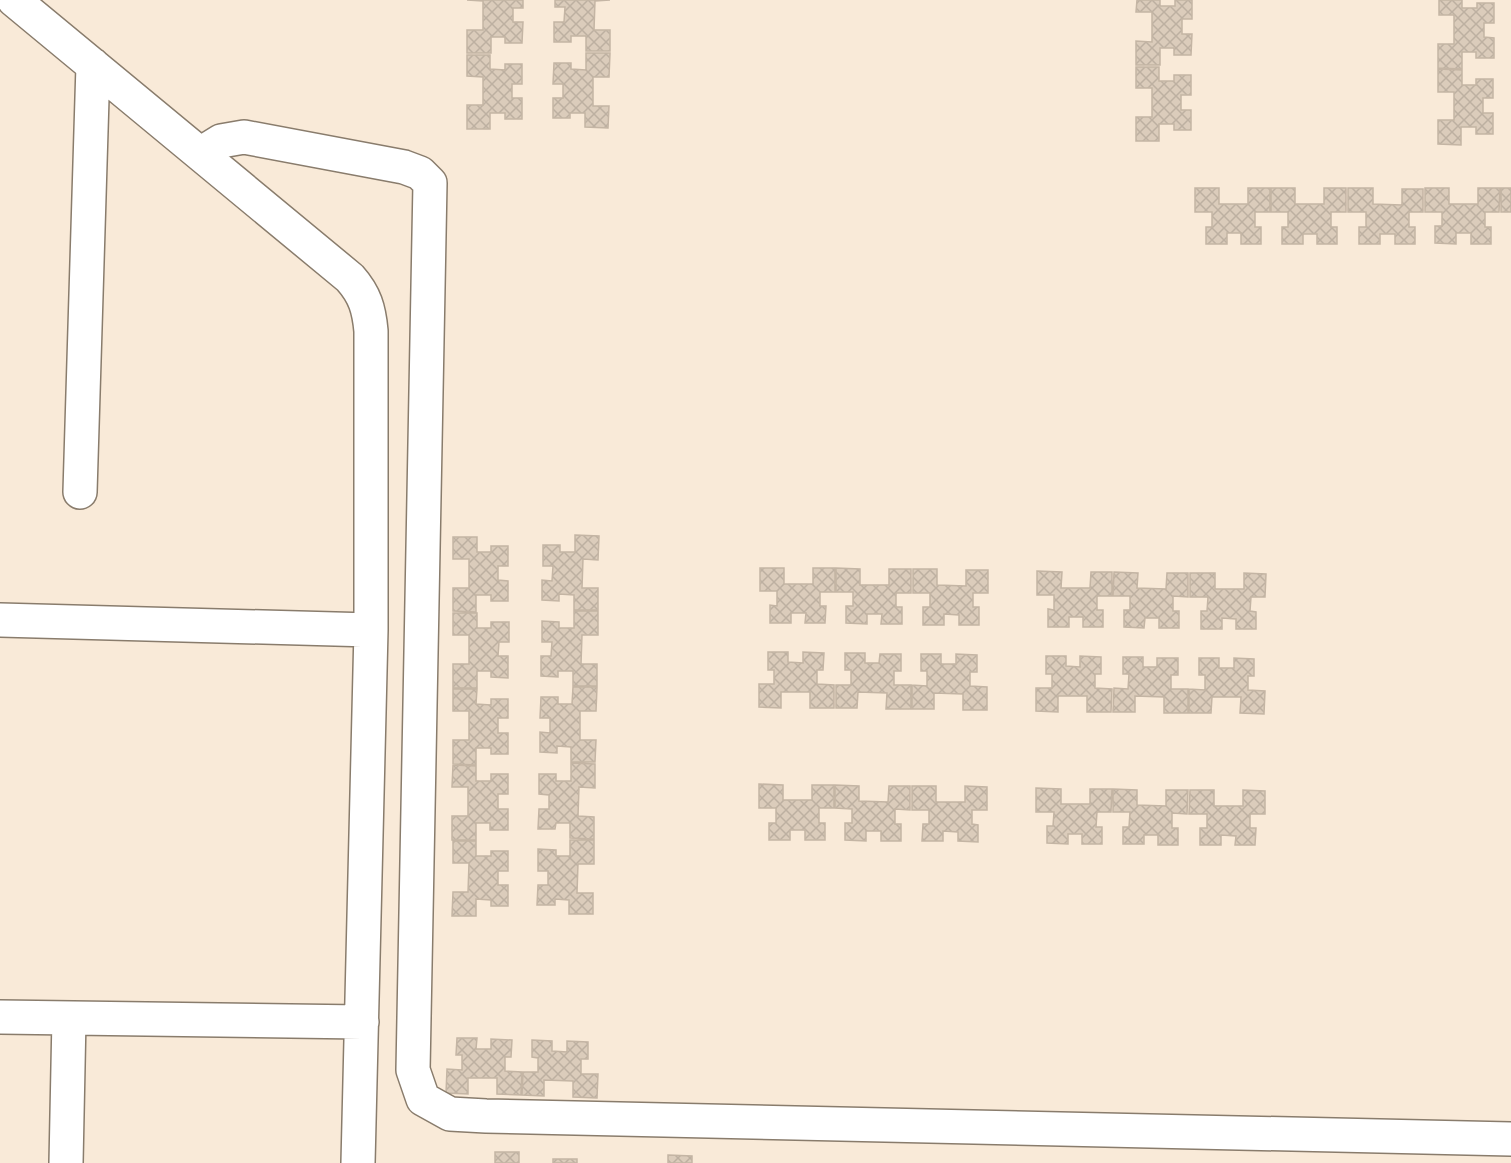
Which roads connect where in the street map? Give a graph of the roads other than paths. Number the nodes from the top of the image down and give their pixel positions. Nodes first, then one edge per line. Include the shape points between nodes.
1 (14, 0) edge
2 (93, 65) junction
3 (200, 154) junction
4 (80, 492) dead end
5 (0, 620) edge
6 (371, 630) junction
7 (0, 1017) edge
8 (69, 1018) junction
9 (362, 1022) junction
10 (1511, 1139) edge
11 (66, 1163) edge
12 (358, 1163) edge

1 - 2 street
2 - 3 street
2 - 4 street
3 - 6 street via 350,278 369,309
3 - 10 street via 221,141 244,137 404,167 420,173 429,183 413,1070 423,1099 450,1114 486,1116
5 - 6 street
6 - 9 street
7 - 8 street
8 - 9 street
8 - 11 street
9 - 12 street

